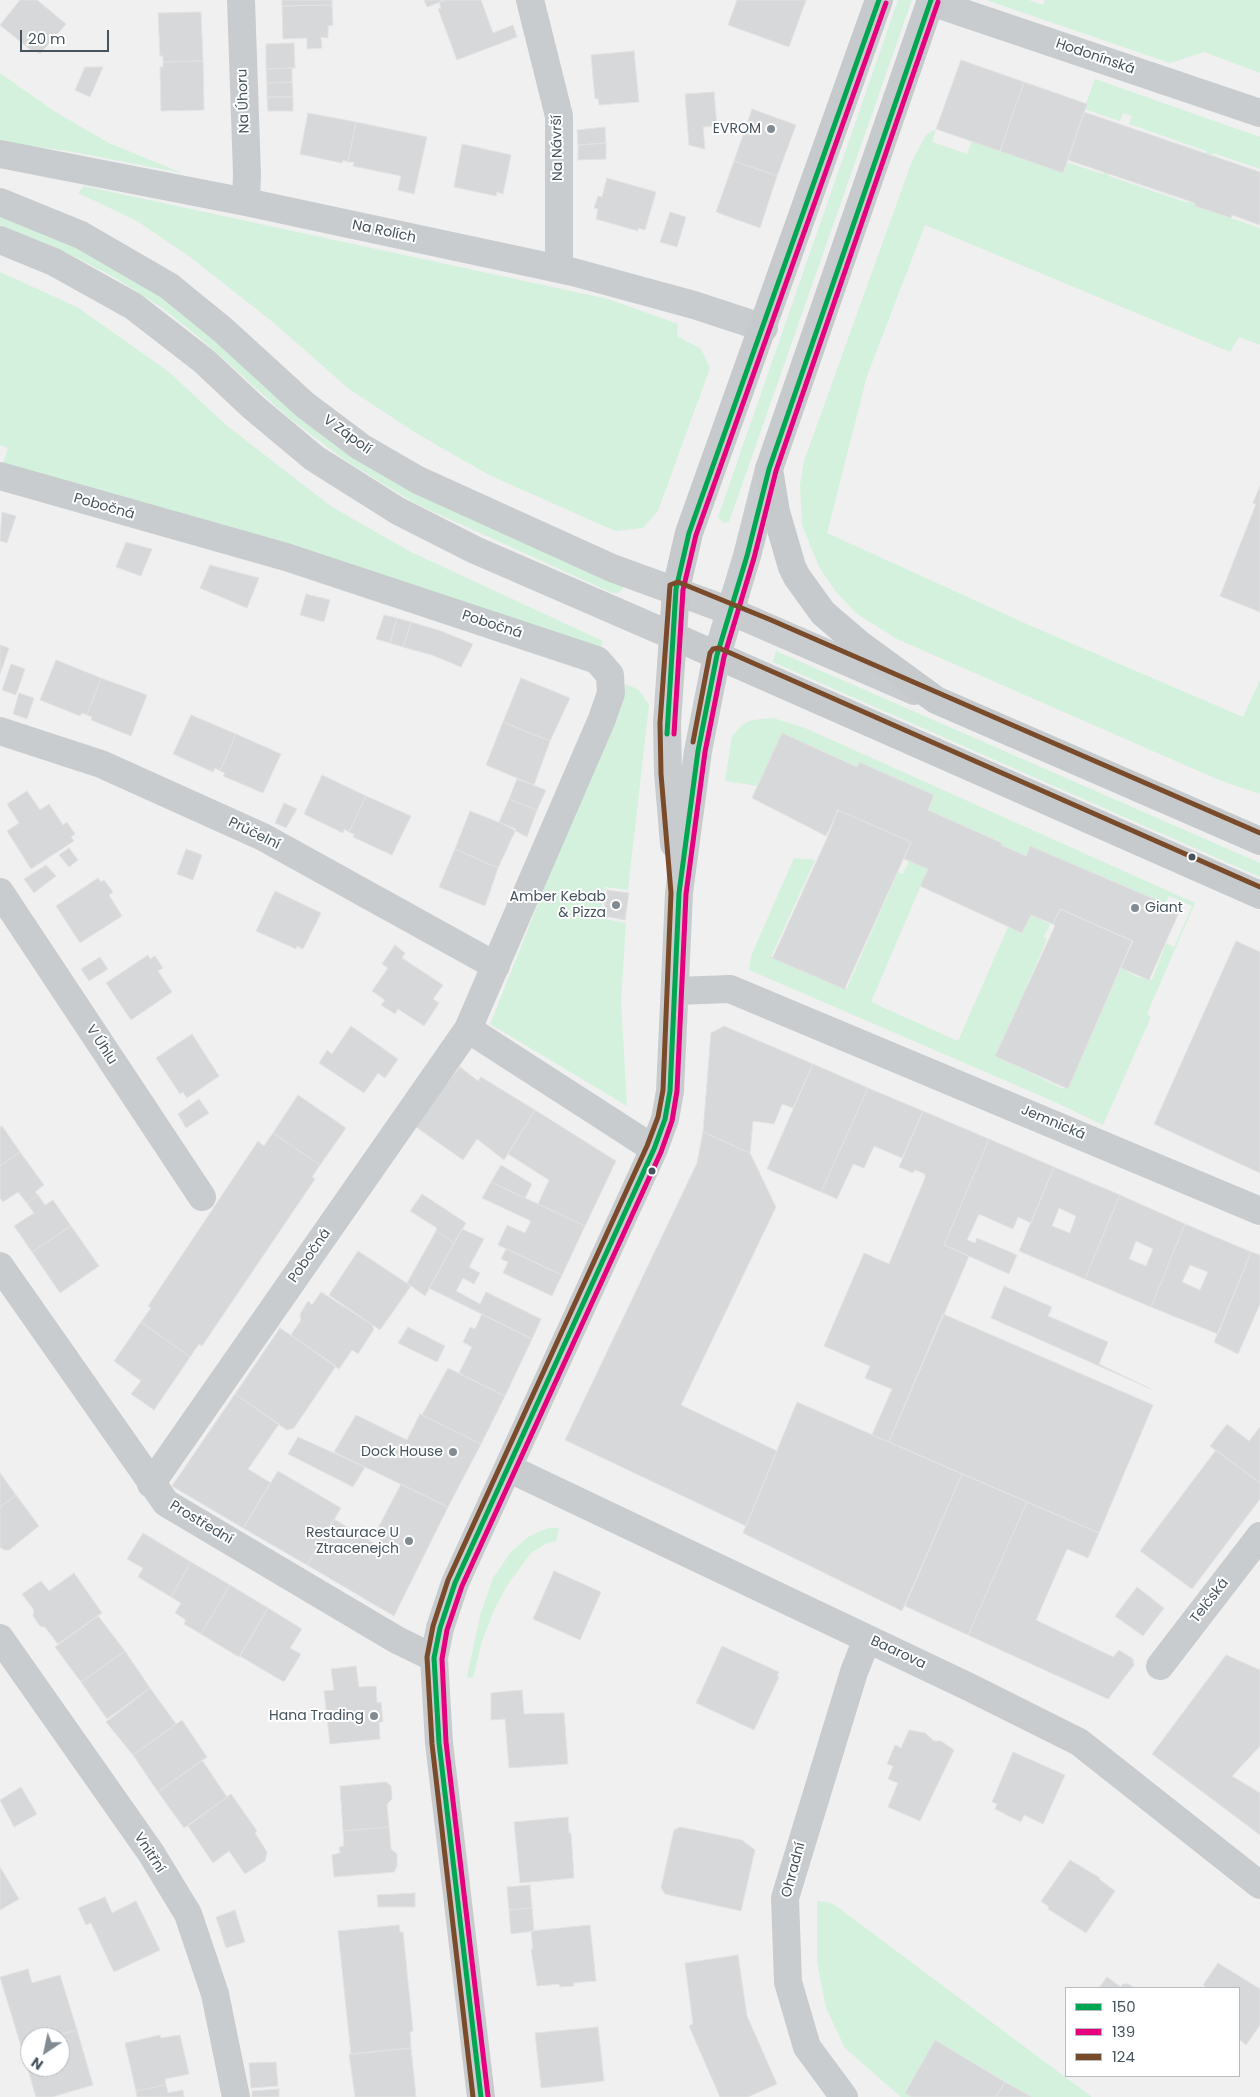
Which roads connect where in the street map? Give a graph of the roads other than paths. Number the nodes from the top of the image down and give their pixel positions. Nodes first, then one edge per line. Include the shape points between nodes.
1 (241, 0) edge
2 (530, 0) edge
3 (880, 0) edge
4 (931, 1) edge
5 (1260, 113) edge
6 (0, 154) edge
7 (0, 202) edge
8 (246, 202) junction
9 (0, 240) edge
10 (559, 269) junction
11 (764, 328) junction
12 (769, 468) junction
13 (0, 476) edge
14 (676, 589) junction
15 (730, 611) junction
16 (673, 636) junction
17 (716, 655) junction
18 (936, 700) junction
19 (0, 731) edge
20 (1260, 841) edge
21 (0, 892) edge
22 (679, 893) junction
23 (1260, 895) edge
24 (496, 966) junction
25 (675, 991) junction
26 (468, 1029) junction
27 (654, 1149) junction
28 (202, 1197) dead end
29 (1260, 1211) edge
30 (0, 1266) edge
31 (508, 1468) junction
32 (151, 1484) junction
33 (1260, 1536) edge
34 (0, 1638) edge
35 (867, 1639) junction
36 (434, 1658) junction
37 (1160, 1666) dead end
38 (1260, 1885) edge
39 (236, 2097) edge
40 (481, 2097) edge
41 (844, 2097) edge

1 - 8 street, Na Úhoru
2 - 10 street, Na Návrší via 559,116
3 - 11 main road
4 - 5 street, Hodonínská
4 - 12 main road
6 - 8 street, Na Rolích
7 - 14 street, V Zápolí via 81,234 169,286 211,319 306,405 361,447 418,480 612,568
8 - 10 street, Na Rolích
9 - 16 street via 54,262 133,306 204,361 252,407 314,458 398,511 475,550
10 - 11 street, Na Rolích via 694,305
11 - 14 main road via 689,533
12 - 15 street
12 - 18 main road via 792,567 823,613
13 - 24 street, Pobočná via 286,557 597,660 610,676 611,693
14 - 15 street, V Zápolí
14 - 16 main road
15 - 17 street
15 - 18 street, V Zápolí
16 - 17 main road
16 - 22 street via 667,723 668,773
17 - 22 street via 698,751
17 - 23 main road
18 - 20 main road
19 - 24 street, Průčelní via 101,764 264,837
21 - 28 street, V Úhlu
22 - 25 street
24 - 26 street, Pobočná
25 - 27 street via 670,1091 665,1119
25 - 29 street, Jemnická via 730,989
26 - 27 street
26 - 32 street, Pobočná
27 - 31 street
30 - 32 street, Prostřední
31 - 35 street, Baarova
31 - 36 street via 455,1583
32 - 36 street, Prostřední via 166,1503 397,1640
33 - 37 street, Telčská
34 - 39 street, Vnitřní via 151,1853 188,1914 216,1994
35 - 38 street, Baarova via 1079,1742
35 - 41 street, Ohradní via 785,1898 788,1982 807,2047
36 - 40 street via 440,1743

